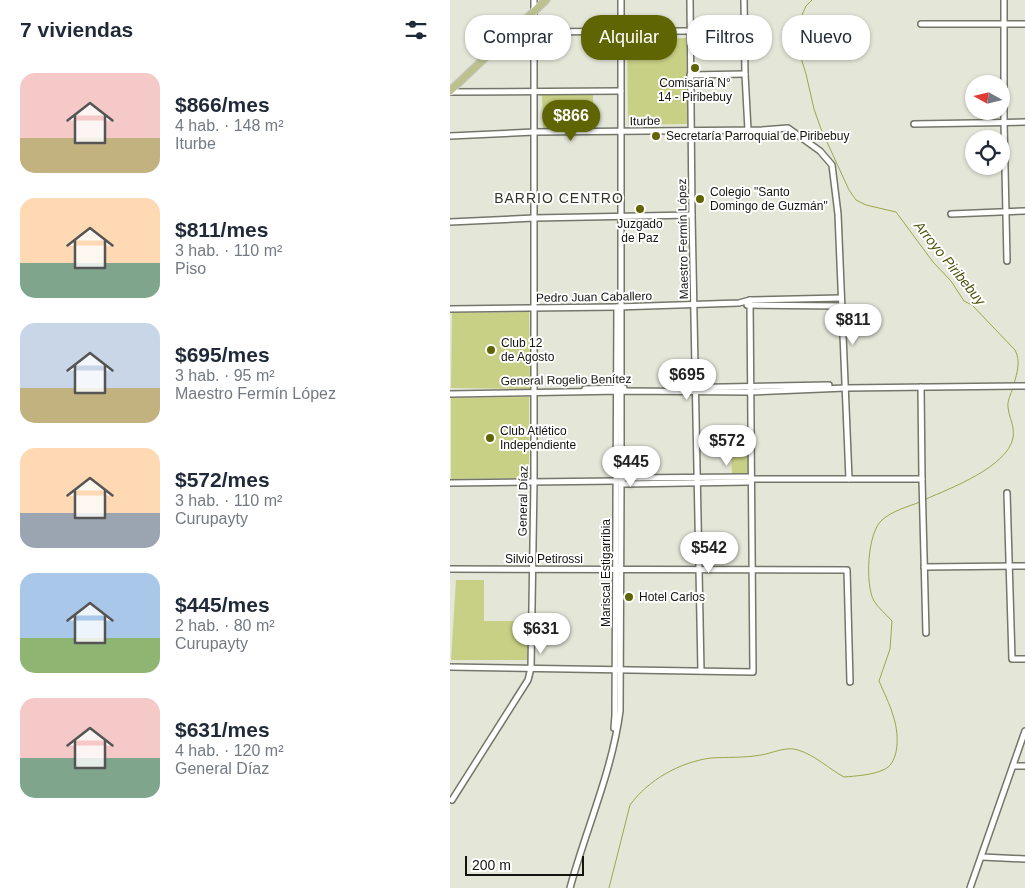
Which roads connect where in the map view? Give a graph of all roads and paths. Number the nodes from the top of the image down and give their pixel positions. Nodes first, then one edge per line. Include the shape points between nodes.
1 (534, 0) edge
2 (546, 0) edge
3 (621, 0) edge
4 (690, 0) edge
5 (744, 0) edge
6 (1004, 0) edge
7 (534, 10) junction
8 (529, 15) edge
9 (534, 15) edge
10 (621, 15) edge
11 (690, 15) edge
12 (744, 15) edge
13 (921, 24) dead end
14 (1004, 24) junction
15 (1025, 24) edge
16 (483, 60) edge
17 (534, 60) edge
18 (621, 60) edge
19 (690, 60) edge
20 (745, 60) edge
21 (745, 74) junction
22 (690, 75) junction
23 (450, 91) edge
24 (621, 91) junction
25 (534, 92) junction
26 (1004, 122) junction
27 (1025, 122) edge
28 (914, 124) dead end
29 (691, 130) junction
30 (748, 130) junction
31 (621, 131) junction
32 (534, 132) junction
33 (450, 136) edge
34 (1025, 211) edge
35 (1006, 212) junction
36 (951, 214) dead end
37 (692, 215) junction
38 (622, 217) junction
39 (534, 218) junction
40 (450, 222) edge
41 (1007, 261) dead end
42 (841, 298) junction
43 (750, 303) junction
44 (694, 304) junction
45 (841, 306) junction
46 (619, 307) junction
47 (450, 308) edge
48 (534, 308) junction
49 (1023, 386) edge
50 (845, 387) junction
51 (921, 387) junction
52 (695, 389) junction
53 (750, 389) junction
54 (619, 390) junction
55 (534, 391) junction
56 (450, 393) edge
57 (751, 479) junction
58 (849, 479) junction
59 (922, 479) junction
60 (697, 480) junction
61 (619, 481) junction
62 (534, 482) junction
63 (450, 483) edge
64 (1006, 493) dead end
65 (1010, 566) junction
66 (1025, 566) edge
67 (924, 567) junction
68 (450, 569) edge
69 (532, 569) junction
70 (618, 569) junction
71 (699, 570) junction
72 (752, 570) junction
73 (926, 633) dead end
74 (1025, 659) edge
75 (450, 667) edge
76 (531, 668) junction
77 (618, 669) junction
78 (701, 671) junction
79 (850, 682) dead end
80 (1025, 731) edge
81 (1013, 766) junction
82 (1025, 766) edge
83 (452, 800) dead end
84 (982, 856) junction
85 (1025, 859) edge
86 (570, 888) edge
87 (970, 888) edge

1 - 7 street, General Díaz
2 - 7 main road
3 - 10 street
4 - 11 street, Maestro Fermín López
5 - 12 street
6 - 14 street
7 - 8 main road
7 - 9 street, General Díaz
13 - 14 street
14 - 15 street
14 - 26 street
16 - 23 main road
17 - 25 street, General Díaz
18 - 24 street
19 - 22 street, Maestro Fermín López
20 - 21 street
21 - 22 street
21 - 30 street
22 - 29 street, Maestro Fermín López
23 - 25 street
24 - 25 street
24 - 31 street
25 - 32 street, General Díaz
26 - 27 street
26 - 28 street
26 - 35 street
29 - 30 street, Iturbe
29 - 31 street, Iturbe
29 - 37 street, Maestro Fermín López
30 - 42 street, Iturbe via 788,128 820,151 832,165 838,214
31 - 32 street, Iturbe
31 - 38 street
32 - 33 street, Iturbe
32 - 39 street, General Díaz
34 - 35 street
35 - 36 street
35 - 41 street
37 - 38 street
37 - 44 street, Maestro Fermín López
38 - 39 street
38 - 46 street
39 - 40 street
39 - 48 street, General Díaz
42 - 43 street
42 - 45 street, Iturbe
43 - 44 street, Pedro Juan Caballero
43 - 45 street
43 - 53 street
44 - 46 street, Pedro Juan Caballero
44 - 52 street, Maestro Fermín López
45 - 50 street, Iturbe
46 - 48 street, Pedro Juan Caballero
46 - 54 street
47 - 48 street, Pedro Juan Caballero
48 - 55 street, General Díaz
49 - 51 street, General Rogelio Benítez
50 - 51 street, General Rogelio Benítez
50 - 53 street, General Rogelio Benítez
50 - 58 street, Iturbe
51 - 59 street
52 - 53 street, General Rogelio Benítez
52 - 54 street, General Rogelio Benítez
52 - 60 street, Maestro Fermín López
53 - 57 street
54 - 55 street, General Rogelio Benítez
54 - 61 street
55 - 56 street, General Rogelio Benítez
55 - 62 street, General Díaz
57 - 58 street
57 - 60 street
57 - 72 street
58 - 59 street
59 - 67 street
60 - 61 street via 624,478
60 - 71 street, Maestro Fermín López
61 - 62 street
61 - 70 street
62 - 63 street
62 - 69 street, General Díaz
64 - 65 street
65 - 66 street
65 - 67 street
65 - 74 street via 1012,659
67 - 73 street
68 - 69 street, Silvio Petirossi
69 - 70 street, Silvio Petirossi
69 - 76 street, General Díaz
70 - 71 street, Silvio Petirossi
70 - 77 street
71 - 72 street, Silvio Petirossi
71 - 78 street, Maestro Fermín López
72 - 78 street via 753,672
72 - 79 street, Silvio Petirossi via 847,570
75 - 76 street
76 - 77 street
76 - 83 street, General Díaz via 528,680
77 - 78 street
77 - 86 street via 620,711 612,749
80 - 81 street
81 - 82 street
81 - 84 street
84 - 85 street
84 - 87 street

